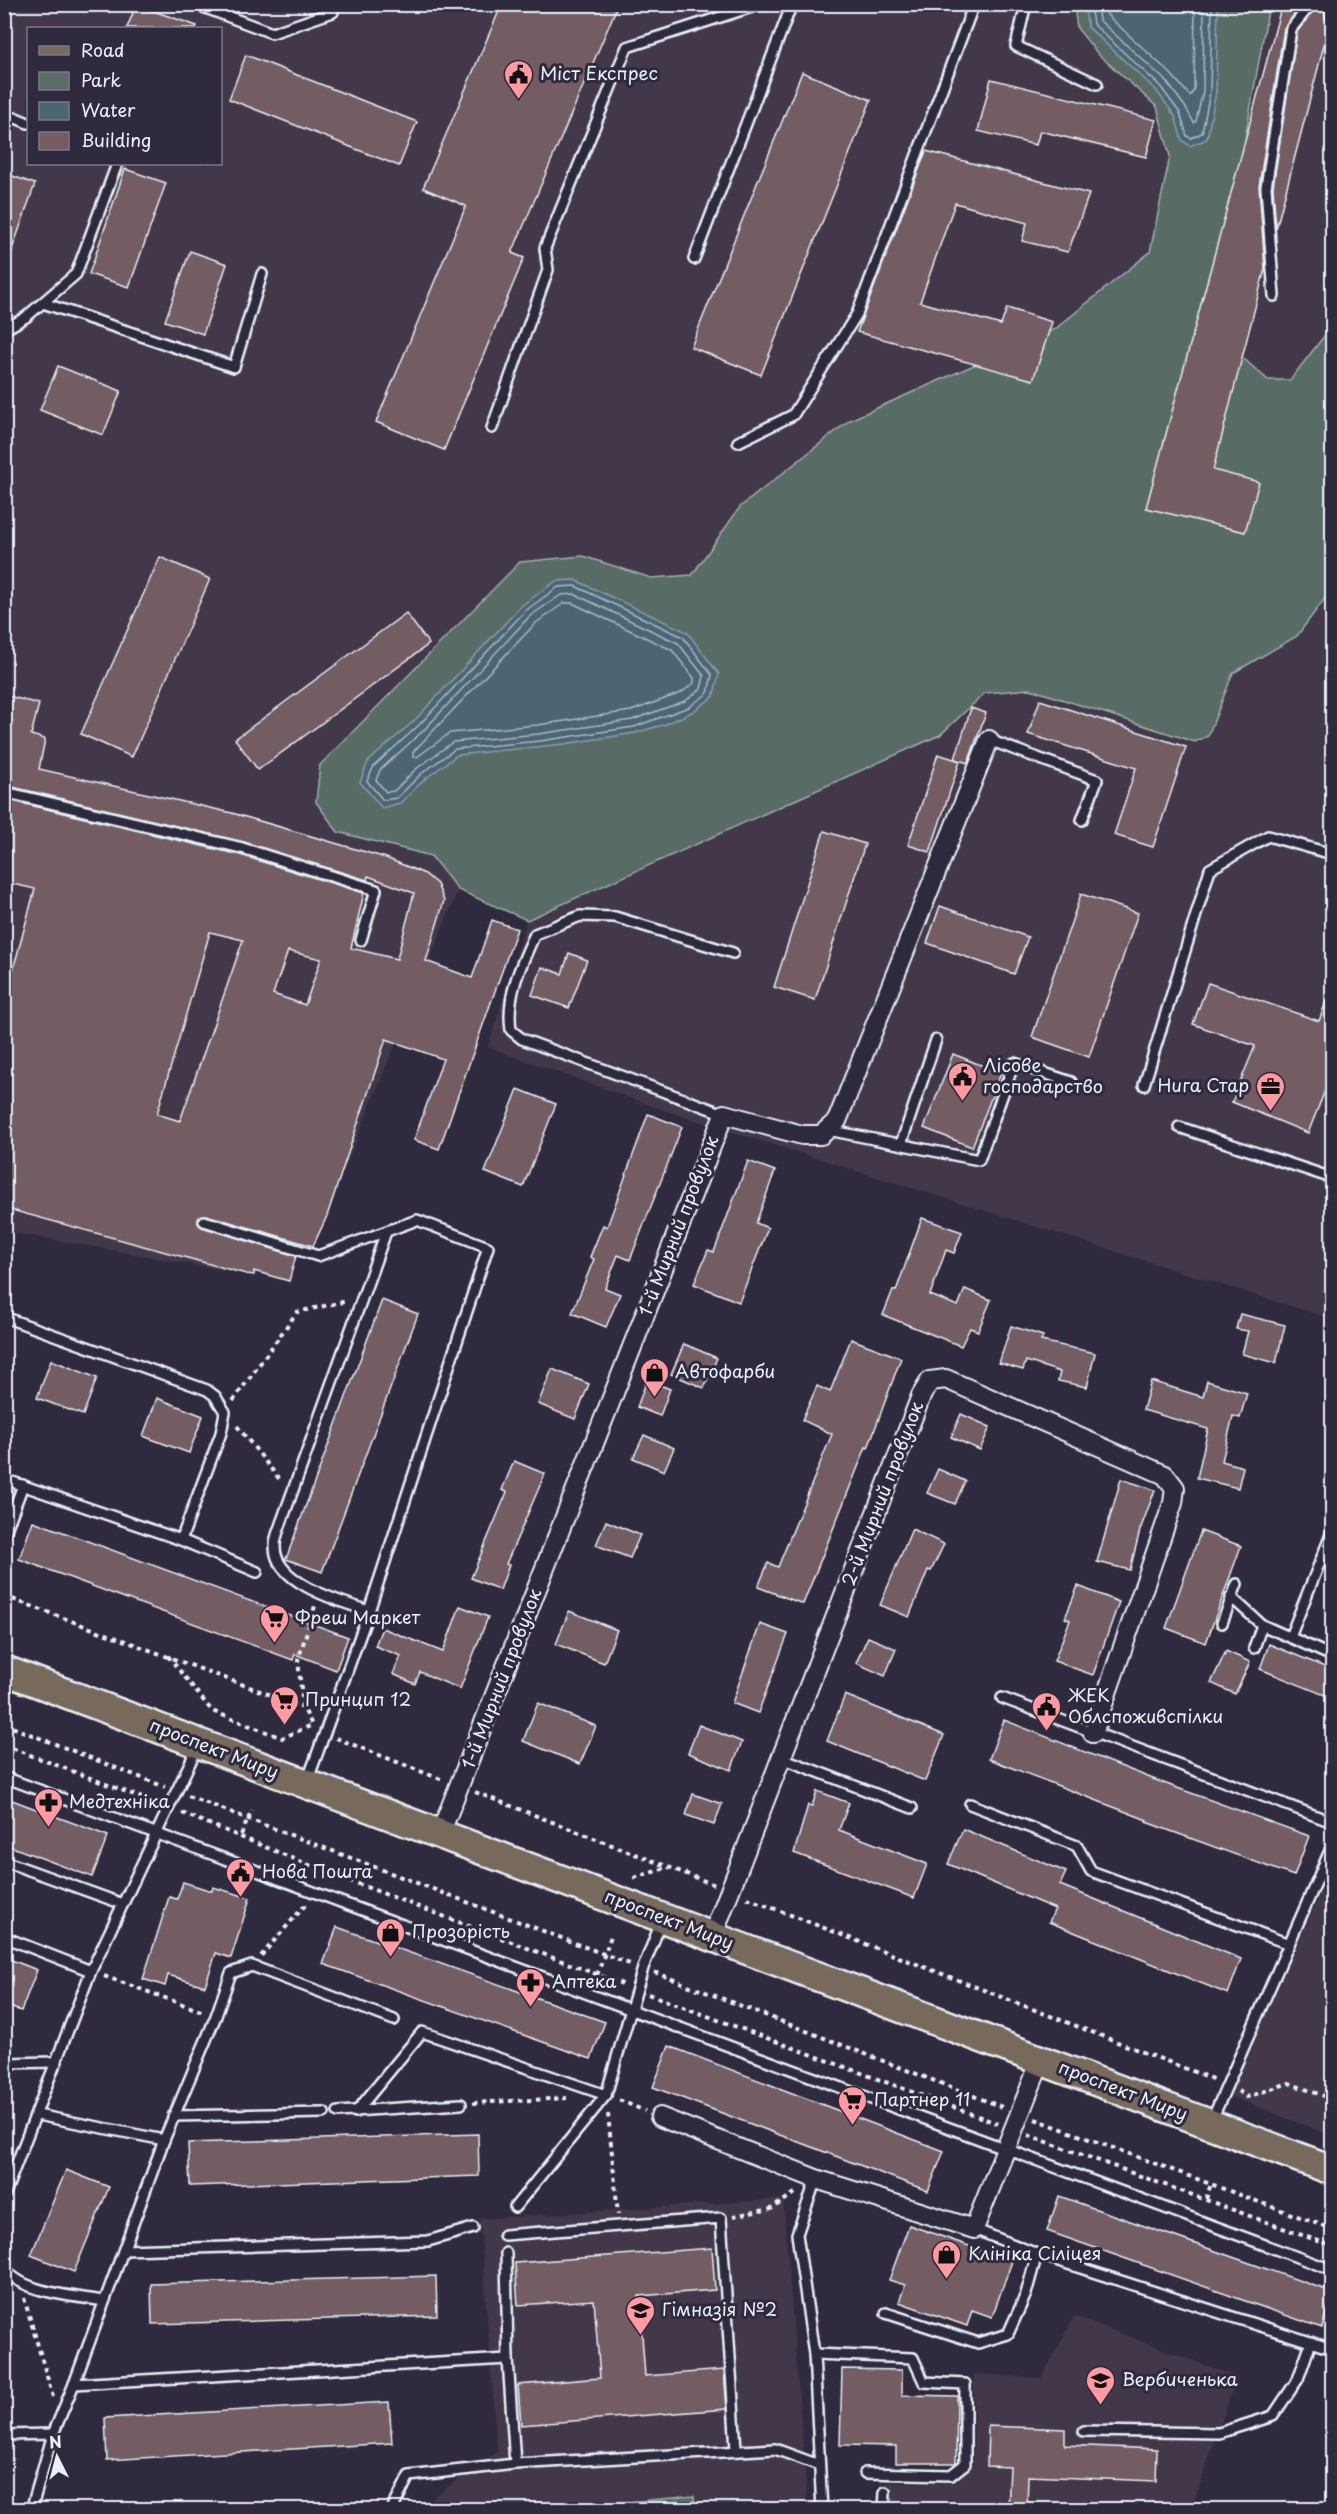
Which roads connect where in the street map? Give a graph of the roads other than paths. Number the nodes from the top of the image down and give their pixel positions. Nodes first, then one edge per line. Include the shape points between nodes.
1 (195, 4) edge
2 (326, 4) edge
3 (760, 4) edge
4 (792, 4) edge
5 (975, 4) edge
6 (1026, 4) edge
7 (1311, 4) edge
8 (1330, 4) edge
9 (1332, 17) edge
10 (1097, 84) dead end
11 (16, 118) dead end
12 (27, 123) edge
13 (117, 165) edge
14 (694, 259) dead end
15 (262, 274) dead end
16 (1274, 296) dead end
17 (43, 303) junction
18 (4, 330) edge
19 (492, 428) dead end
20 (738, 442) dead end
21 (989, 740) joint
22 (4, 792) edge
23 (1082, 820) dead end
24 (1332, 854) edge
25 (361, 940) dead end
26 (733, 953) dead end
27 (936, 1040) dead end
28 (1071, 1082) dead end
29 (1144, 1085) dead end
30 (723, 1114) junction
31 (1179, 1126) dead end
32 (828, 1130) junction
33 (901, 1144) junction
34 (1332, 1178) edge
35 (204, 1221) dead end
36 (386, 1232) junction
37 (4, 1317) edge
38 (4, 1479) edge
39 (22, 1485) junction
40 (1332, 1532) edge
41 (4, 1535) edge
42 (182, 1540) junction
43 (257, 1572) dead end
44 (1237, 1584) dead end
45 (1232, 1598) junction
46 (369, 1611) junction
47 (1222, 1623) dead end
48 (1262, 1625) junction
49 (1290, 1637) junction
50 (1254, 1647) dead end
51 (1332, 1656) edge
52 (4, 1670) edge
53 (1002, 1698) dead end
54 (1093, 1733) junction
55 (199, 1743) junction
56 (782, 1758) junction
57 (4, 1777) edge
58 (307, 1784) junction
59 (970, 1804) dead end
60 (912, 1808) dead end
61 (1332, 1822) edge
62 (158, 1832) junction
63 (440, 1834) junction
64 (1332, 1846) edge
65 (4, 1861) edge
66 (123, 1904) junction
67 (663, 1918) junction
68 (4, 1937) edge
69 (712, 1937) junction
70 (1289, 1944) junction
71 (91, 1971) junction
72 (630, 2011) junction
73 (393, 2020) dead end
74 (1041, 2060) junction
75 (57, 2062) junction
76 (4, 2063) edge
77 (606, 2096) junction
78 (461, 2104) road end
79 (338, 2112) dead end
80 (356, 2112) junction
81 (324, 2113) dead end
82 (37, 2115) junction
83 (173, 2116) junction
84 (660, 2116) road end
85 (1210, 2124) junction
86 (164, 2140) junction
87 (1005, 2150) junction
88 (1332, 2170) edge
89 (816, 2179) junction
90 (4, 2196) edge
91 (514, 2207) dead end
92 (473, 2228) dead end
93 (974, 2229) junction
94 (504, 2235) dead end
95 (124, 2250) junction
96 (506, 2253) dead end
97 (1037, 2254) junction
98 (4, 2265) edge
99 (1332, 2270) edge
100 (103, 2301) junction
101 (886, 2313) dead end
102 (1311, 2342) junction
103 (1332, 2349) edge
104 (814, 2354) junction
105 (508, 2359) junction
106 (74, 2384) junction
107 (1084, 2431) dead end
108 (53, 2434) junction
109 (4, 2435) edge
110 (736, 2449) junction
111 (515, 2464) junction
112 (819, 2465) junction
113 (865, 2473) dead end
114 (885, 2492) dead end
115 (30, 2510) edge
116 (392, 2510) edge
117 (822, 2510) edge
118 (884, 2510) edge

1 - 2 lane via 272,33 333,12
3 - 19 lane via 627,47 545,248 548,270
4 - 14 lane
5 - 20 lane via 857,315 793,416
6 - 10 lane via 1016,46
7 - 16 lane via 1291,29 1266,187
8 - 9 lane
11 - 12 lane
13 - 17 lane via 76,274
15 - 17 lane via 234,367
17 - 18 lane
21 - 23 lane via 1096,780
21 - 32 street via 837,1121
22 - 25 lane via 242,848 376,890
24 - 29 lane via 1268,836 1210,869
26 - 30 lane via 615,917 580,916 535,934 511,994 509,1016 511,1030 522,1039
27 - 33 lane
28 - 33 lane via 1014,1063 979,1160
30 - 32 street, 1-й Мирний провулок via 802,1135 821,1135
30 - 63 street, 1-й Мирний провулок
31 - 34 lane
32 - 33 lane
35 - 36 lane via 318,1256
36 - 46 lane via 274,1548 292,1577 310,1590
36 - 46 lane via 417,1220 488,1247
37 - 42 lane via 215,1396 225,1412 221,1433
38 - 39 lane
39 - 41 lane
39 - 42 lane
40 - 49 lane
42 - 43 lane
44 - 45 lane
45 - 47 lane
45 - 48 lane
46 - 58 lane
48 - 49 lane
48 - 50 lane
49 - 51 lane
52 - 55 main road, проспект Миру
53 - 54 lane
54 - 56 street, 2-й Мирний провулок via 1175,1488 1165,1475 946,1379 930,1381 921,1396
54 - 61 lane
55 - 58 main road, проспект Миру
55 - 62 lane
56 - 60 lane
56 - 69 street, 2-й Мирний провулок
57 - 62 lane
58 - 63 main road, проспект Миру
59 - 70 lane via 1077,1846 1091,1871
62 - 66 lane
62 - 72 lane
63 - 67 main road, проспект Миру
64 - 70 lane
65 - 66 lane
66 - 71 lane
67 - 69 main road, проспект Миру
67 - 72 lane via 642,1968
68 - 71 lane
69 - 74 main road, проспект Миру
70 - 85 lane
71 - 75 lane
72 - 77 lane
72 - 87 lane
73 - 83 lane via 252,1966 231,1973
74 - 85 main road, проспект Миру
74 - 87 street
75 - 76 lane
75 - 82 lane
77 - 80 lane via 422,2032
77 - 91 lane
78 - 80 lane
79 - 80 lane
81 - 83 lane
82 - 86 lane
82 - 90 lane
83 - 86 lane
84 - 89 street
85 - 88 main road, проспект Миру
86 - 95 lane
87 - 93 street
87 - 99 lane
89 - 93 street
89 - 104 lane via 797,2234
92 - 95 lane via 428,2241
93 - 97 lane
94 - 110 lane via 721,2218
95 - 100 lane
96 - 105 lane
97 - 101 lane via 1026,2294 1008,2334 978,2343
97 - 102 lane
98 - 100 lane via 20,2282 50,2292
100 - 106 lane
102 - 103 lane
102 - 107 lane via 1298,2379 1273,2416 1219,2433
104 - 112 lane
104 - 113 lane via 913,2358 924,2382 965,2384 965,2464 951,2475
105 - 106 lane
105 - 111 lane
106 - 108 lane
108 - 109 lane
108 - 115 lane
110 - 111 lane
110 - 112 lane via 775,2449
111 - 116 lane via 409,2476
112 - 117 lane
114 - 118 lane

